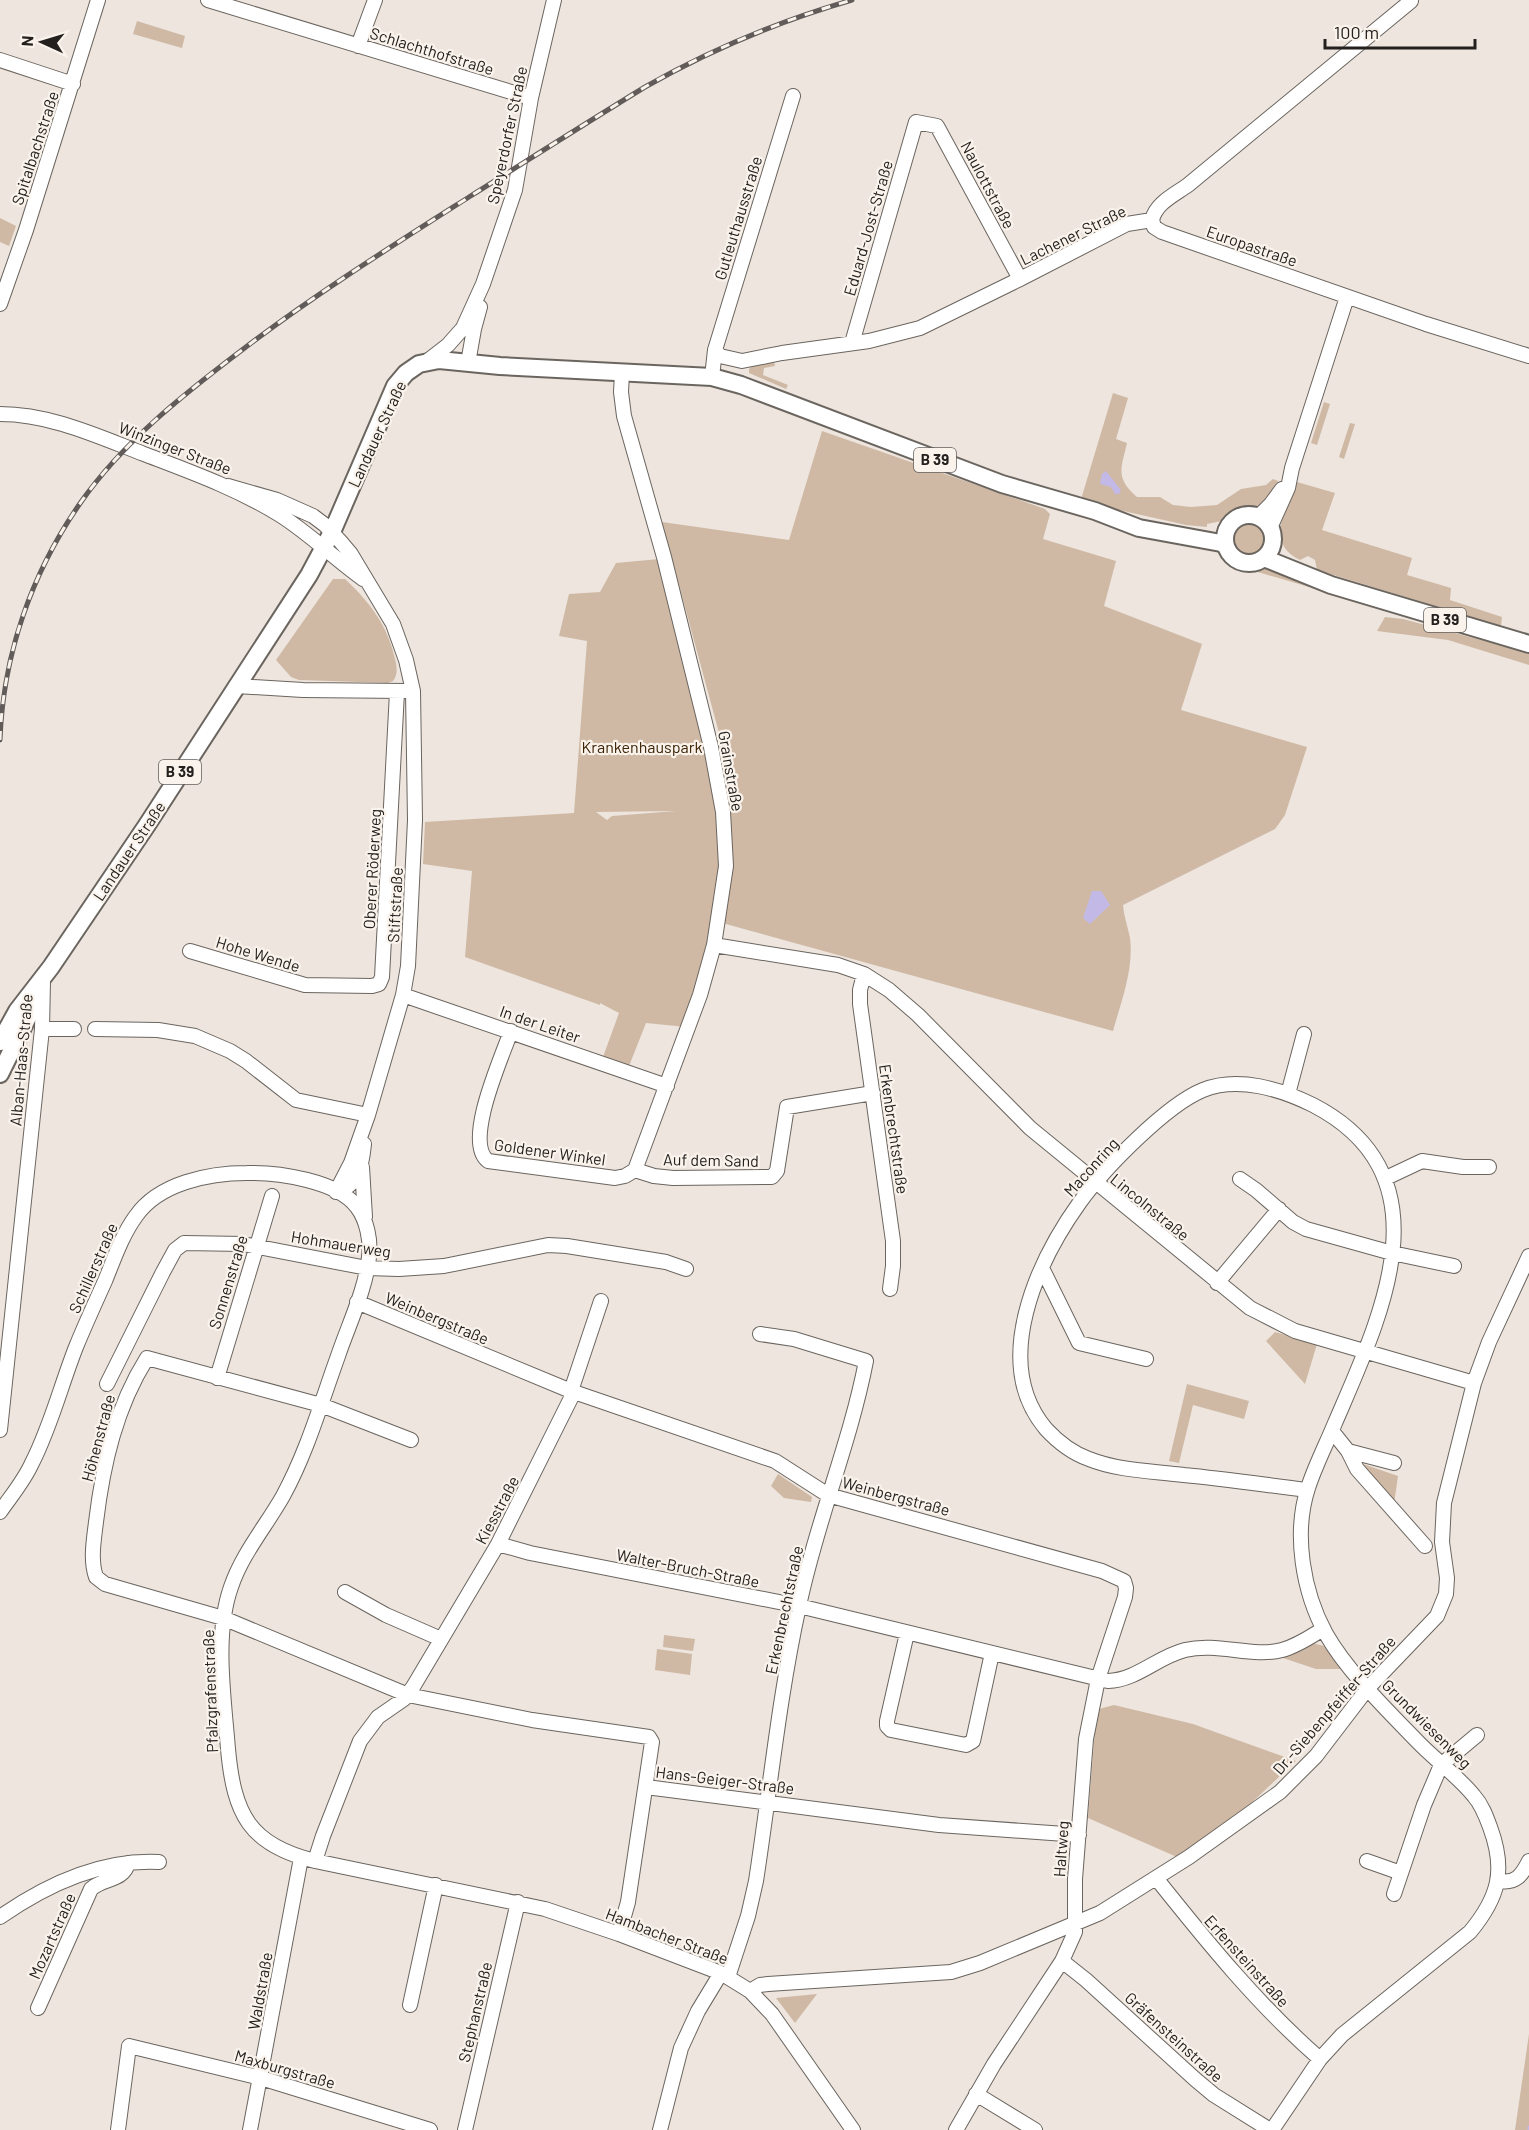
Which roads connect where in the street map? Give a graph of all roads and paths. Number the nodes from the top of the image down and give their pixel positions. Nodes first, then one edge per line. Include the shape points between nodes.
1 (98, 0) edge
2 (208, 0) edge
3 (375, 0) edge
4 (554, 0) edge
5 (1411, 1) edge
6 (250, 6) edge
7 (358, 46) junction
8 (0, 60) edge
9 (73, 84) junction
10 (793, 96) dead end
11 (531, 98) junction
12 (916, 122) joint
13 (1152, 220) junction
14 (1020, 279) junction
15 (483, 284) junction
16 (1347, 297) junction
17 (0, 304) edge
18 (852, 343) junction
19 (715, 350) junction
20 (1529, 356) edge
21 (742, 361) junction
22 (426, 362) junction
23 (468, 363) junction
24 (622, 373) junction
25 (707, 376) junction
26 (730, 382) junction
27 (0, 414) edge
28 (228, 486) junction
29 (1095, 511) junction
30 (1264, 522) junction
31 (1227, 529) junction
32 (332, 532) junction
33 (1226, 546) junction
34 (324, 548) junction
35 (1268, 552) junction
36 (368, 581) junction
37 (1529, 644) edge
38 (236, 686) junction
39 (413, 691) junction
40 (397, 692) junction
41 (714, 945) junction
42 (190, 951) dead end
43 (864, 974) junction
44 (43, 979) junction
45 (317, 986) joint
46 (403, 995) junction
47 (42, 1029) junction
48 (74, 1029) dead end
49 (94, 1029) dead end
50 (511, 1031) junction
51 (1304, 1034) dead end
52 (0, 1042) edge
53 (0, 1074) edge
54 (667, 1086) junction
55 (873, 1093) junction
56 (1287, 1094) junction
57 (368, 1115) junction
58 (362, 1160) junction
59 (1489, 1167) dead end
60 (635, 1170) junction
61 (1386, 1178) junction
62 (1240, 1179) dead end
63 (1095, 1183) junction
64 (336, 1192) junction
65 (272, 1196) dead end
66 (1279, 1209) junction
67 (366, 1225) junction
68 (256, 1246) junction
69 (1392, 1253) junction
70 (1529, 1256) edge
71 (1454, 1266) dead end
72 (368, 1268) junction
73 (1042, 1268) junction
74 (686, 1269) dead end
75 (1217, 1283) junction
76 (890, 1289) dead end
77 (601, 1301) dead end
78 (357, 1302) junction
79 (760, 1334) dead end
80 (1364, 1353) junction
81 (1146, 1359) dead end
82 (217, 1378) junction
83 (1474, 1383) junction
84 (107, 1384) dead end
85 (572, 1392) junction
86 (321, 1405) junction
87 (0, 1430) edge
88 (1332, 1431) junction
89 (411, 1440) dead end
90 (1348, 1451) junction
91 (1394, 1463) dead end
92 (1307, 1490) junction
93 (828, 1495) junction
94 (1, 1509) edge
95 (498, 1544) junction
96 (1425, 1546) dead end
97 (345, 1592) dead end
98 (799, 1606) junction
99 (224, 1618) junction
100 (1323, 1629) junction
101 (907, 1633) junction
102 (441, 1639) junction
103 (992, 1653) junction
104 (1098, 1679) junction
105 (1368, 1688) junction
106 (408, 1695) junction
107 (1478, 1735) dead end
108 (1441, 1765) junction
109 (646, 1786) junction
110 (768, 1802) junction
111 (1079, 1835) junction
112 (301, 1858) junction
113 (1367, 1861) dead end
114 (1529, 1861) edge
115 (159, 1862) dead end
116 (315, 1862) junction
117 (128, 1863) junction
118 (1401, 1873) junction
119 (1156, 1878) junction
120 (1498, 1881) junction
121 (436, 1885) junction
122 (1394, 1894) dead end
123 (518, 1902) junction
124 (0, 1917) edge
125 (1075, 1924) junction
126 (619, 1934) junction
127 (1062, 1961) junction
128 (724, 1975) junction
129 (750, 1991) junction
130 (410, 2006) dead end
131 (38, 2008) dead end
132 (1320, 2059) junction
133 (261, 2078) junction
134 (976, 2094) junction
135 (118, 2130) edge
136 (250, 2130) edge
137 (430, 2130) edge
138 (465, 2130) edge
139 (660, 2130) edge
140 (853, 2130) edge
141 (956, 2130) edge
142 (1035, 2130) edge
143 (1271, 2130) edge

1 - 9 street, Spitalbachstraße
2 - 6 street, Schlachthofstraße
3 - 7 street, Schlachthofstraße
4 - 11 street, Speyerdorfer Straße
5 - 13 street, Lachener Straße via 1159,206
6 - 7 street, Schlachthofstraße
7 - 11 street, Schlachthofstraße
8 - 9 street
9 - 17 street, Spitalbachstraße
10 - 19 street, Gutleuthausstraße
11 - 15 street, Speyerdorfer Straße via 514,190
12 - 14 street, Naulottstraße via 937,126
12 - 18 street, Eduard-Jost-Straße
13 - 14 street, Lachener Straße via 1127,224
13 - 16 street, Europastraße via 1162,232
14 - 18 street, Lachener Straße via 920,328
15 - 22 street, Speyerdorfer Straße via 463,328
15 - 23 street
16 - 20 street, Europastraße
16 - 30 street via 1288,488
18 - 21 street, Lachener Straße
19 - 21 street via 720,356
19 - 25 street, Gutleuthausstraße
21 - 26 street
22 - 23 main road, B 39
22 - 32 main road, Landauer Straße / B 39 via 406,373 395,386
23 - 24 main road, B 39
24 - 25 main road, B 39
24 - 41 street, Grainstraße via 624,416 709,735 721,803 726,866
25 - 26 main road, B 39
26 - 29 main road, B 39 via 1010,487
27 - 28 street, Winzinger Straße via 41,417
28 - 32 street, Stiftstraße via 298,509
28 - 34 street, Winzinger Straße via 281,516
29 - 31 main road, B 39 via 1188,529
29 - 33 main road, B 39 via 1139,528
30 - 31 main road, B 39 via 1244,515
30 - 35 main road via 1272,534
31 - 33 main road
32 - 34 main road, Landauer Straße / B 39
32 - 36 street, Stiftstraße
33 - 35 main road, B 39 via 1232,557 1243,563 1254,563
34 - 36 street, Stiftstraße
34 - 38 main road, Landauer Straße / B 39
35 - 37 main road, B 39 via 1331,585
36 - 39 street, Stiftstraße via 400,639
38 - 40 street
38 - 44 main road, Landauer Straße / B 39
39 - 40 street
39 - 46 street, Stiftstraße via 415,820 408,966
40 - 45 street, Oberer Röderweg via 381,982 377,986
41 - 43 street, Lincolnstraße via 838,965
41 - 54 street, Grainstraße
42 - 45 street, Hohe Wende
43 - 55 street, Erkenbrechtstraße via 860,1004
43 - 63 street, Lincolnstraße via 905,1003 1030,1128
44 - 47 street, Alban-Haas-Straße
44 - 52 main road, Landauer Straße / B 39 via 16,1011
44 - 53 main road, Landauer Straße / B 39
46 - 50 street, In der Leiter
46 - 57 street, Stiftstraße
47 - 48 street
47 - 87 street, Alban-Haas-Straße
49 - 57 street via 158,1030 195,1036 246,1061 291,1098
50 - 54 street, In der Leiter
50 - 60 street, Goldener Winkel via 481,1119 482,1157 488,1161 615,1178
51 - 56 street
54 - 60 street, Grainstraße
55 - 60 street, Auf dem Sand via 787,1107 777,1171 772,1177 673,1178
55 - 76 street, Erkenbrechtstraße via 893,1241
56 - 61 street, Maconring via 1340,1120 1368,1147
56 - 63 street, Maconring via 1238,1084 1217,1085 1196,1094 1173,1107
57 - 58 street, Stiftstraße
57 - 64 street, Stiftstraße
58 - 64 street, Stiftstraße via 352,1184
58 - 67 street, Stiftstraße
59 - 61 street via 1422,1161
61 - 69 street, Maconring via 1394,1216
62 - 66 street
63 - 73 street, Maconring via 1061,1230
63 - 75 street, Lincolnstraße
64 - 67 street, Schillerstraße via 355,1204
64 - 94 street, Schillerstraße via 297,1178 232,1173 176,1186 148,1202 128,1229 92,1310 32,1464
65 - 68 street, Sonnenstraße
66 - 69 street via 1306,1230
66 - 75 street
67 - 72 street, Schillerstraße
68 - 72 street, Hohmauerweg
68 - 82 street, Sonnenstraße
68 - 84 street, Hohmauerweg via 192,1242 179,1246
69 - 71 street
69 - 80 street, Maconring
70 - 83 street, Dr.-Siebenpfeiffer-Straße
72 - 74 street, Hohmauerweg via 444,1266 548,1245 666,1262
72 - 78 street, Pfalzgrafenstraße
73 - 81 street via 1079,1343
73 - 92 street, Maconring via 1023,1327 1020,1365 1031,1406 1055,1438 1078,1454 1108,1465
75 - 80 street, Lincolnstraße via 1272,1321
77 - 85 street
78 - 85 street, Weinbergstraße
78 - 86 street, Pfalzgrafenstraße
79 - 93 street, Erkenbrechtstraße via 794,1339 866,1361
80 - 83 street, Lincolnstraße
80 - 88 street, Maconring
82 - 86 street, Höhenstraße
82 - 99 street, Höhenstraße via 147,1358 115,1424 98,1504 93,1564 96,1577 105,1584
83 - 105 street, Dr.-Siebenpfeiffer-Straße via 1444,1503 1442,1542 1447,1578 1443,1606
85 - 93 street, Weinbergstraße via 775,1461
85 - 95 street, Kiesstraße
86 - 89 street
86 - 99 street, Pfalzgrafenstraße via 292,1478 236,1575
88 - 90 street
88 - 92 street, Maconring
90 - 91 street
90 - 96 street via 1357,1469
92 - 100 street, Grundwiesenweg via 1303,1558 1309,1592
93 - 98 street, Erkenbrechtstraße
93 - 104 street, Weinbergstraße via 1121,1579 1125,1583 1125,1597
95 - 98 street, Walter-Bruch-Straße
95 - 102 street, Kiesstraße
97 - 102 street
98 - 101 street, Walter-Bruch-Straße
98 - 110 street, Erkenbrechtstraße
99 - 106 street, Hans-Geiger-Straße
99 - 112 street, Pfalzgrafenstraße via 222,1659 231,1781 236,1798 262,1838
100 - 104 street via 1281,1650 1196,1648 1168,1656 1128,1678
100 - 105 street, Grundwiesenweg
101 - 103 street, Walter-Bruch-Straße
101 - 103 street via 887,1721 891,1730 970,1744
102 - 106 street, Kiesstraße
103 - 104 street, Walter-Bruch-Straße
104 - 111 street, Haltweg via 1086,1739
105 - 108 street, Grundwiesenweg
105 - 119 street, Dr.-Siebenpfeiffer-Straße via 1316,1756 1280,1792
106 - 109 street, Hans-Geiger-Straße via 532,1720 649,1737 652,1742
106 - 116 street, Kiesstraße via 378,1717 360,1741
107 - 108 street
108 - 118 street
108 - 120 street, Grundwiesenweg via 1471,1791 1485,1813 1497,1847
109 - 110 street, Hans-Geiger-Straße
109 - 126 street via 628,1902
110 - 111 street, Hans-Geiger-Straße via 939,1825
110 - 128 street, Erkenbrechtstraße via 748,1916
111 - 125 street, Haltweg
112 - 116 street, Hambacher Straße
112 - 133 street, Waldstraße
113 - 118 street
114 - 120 street via 1517,1879
115 - 117 street
116 - 121 street, Hambacher Straße
117 - 124 street via 77,1875 38,1892
117 - 131 street, Mozartstraße via 121,1876 91,1889
118 - 122 street
119 - 125 street, Dr.-Siebenpfeiffer-Straße
119 - 132 street, Erfensteinstraße via 1212,1949
120 - 132 street, Grundwiesenweg via 1484,1916 1470,1932 1342,2035
121 - 123 street, Hambacher Straße
121 - 130 street
123 - 126 street, Hambacher Straße
123 - 138 street, Stephanstraße
125 - 127 street
125 - 129 street via 951,1972 768,1984
126 - 128 street, Hambacher Straße
127 - 134 street
127 - 143 street, Gräfensteinstraße via 1214,2095
128 - 129 street, Hambacher Straße
128 - 139 street, Erkenbrechtstraße via 698,2011 681,2048
129 - 140 street, Hambacher Straße via 772,2014
132 - 143 street, Grundwiesenweg
133 - 135 street, Maxburgstraße via 129,2046
133 - 136 street, Waldstraße
133 - 137 street, Maxburgstraße
134 - 141 street
134 - 142 street

